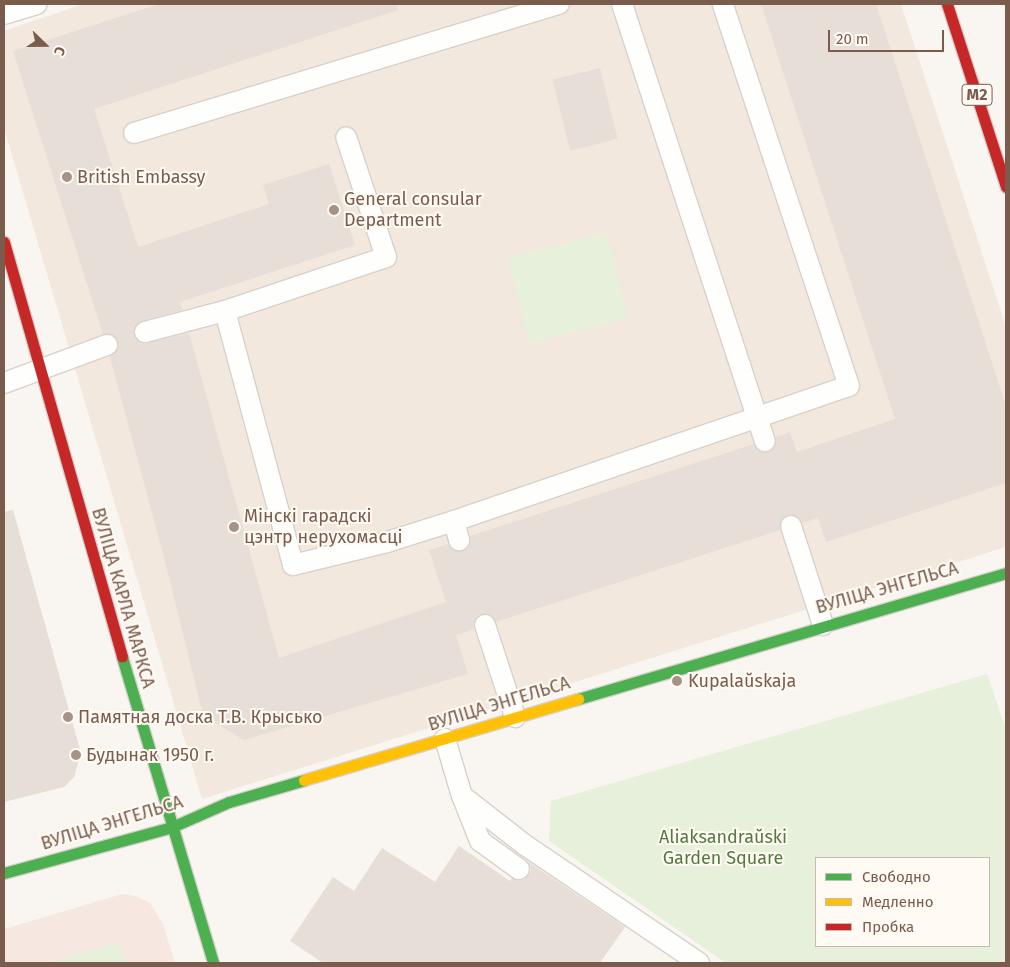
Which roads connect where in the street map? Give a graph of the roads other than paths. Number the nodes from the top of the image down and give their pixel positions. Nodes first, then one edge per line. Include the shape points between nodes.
1 (36, 4) edge
2 (559, 4) edge
3 (622, 4) edge
4 (723, 4) edge
5 (947, 4) edge
6 (4, 14) edge
7 (134, 133) dead end
8 (346, 138) dead end
9 (1006, 187) edge
10 (4, 242) edge
11 (225, 311) junction
12 (145, 332) dead end
13 (107, 345) dead end
14 (40, 370) junction
15 (4, 383) edge
16 (756, 416) junction
17 (765, 441) dead end
18 (791, 526) dead end
19 (1006, 572) edge
20 (484, 625) dead end
21 (823, 625) junction
22 (515, 717) junction
23 (445, 739) junction
24 (462, 796) junction
25 (172, 827) junction
26 (519, 869) dead end
27 (4, 873) edge
28 (213, 963) edge
29 (699, 963) edge

1 - 6 lane
2 - 7 lane
3 - 16 lane
4 - 16 lane via 849,386
5 - 9 street, М2
8 - 11 lane via 386,257
10 - 14 street, ВУЛІЦА КАРЛА МАРКСА
11 - 12 lane
11 - 16 lane via 293,565 387,542 457,531
13 - 14 lane
14 - 15 lane
14 - 25 street, ВУЛІЦА КАРЛА МАРКСА
16 - 17 lane
18 - 21 lane
19 - 21 street, ВУЛІЦА ЭНГЕЛЬСА
20 - 22 lane
21 - 22 street, ВУЛІЦА ЭНГЕЛЬСА
22 - 23 street, ВУЛІЦА ЭНГЕЛЬСА
23 - 24 lane
23 - 25 street, ВУЛІЦА ЭНГЕЛЬСА via 229,802
24 - 26 lane via 480,842
24 - 29 lane via 526,845
25 - 27 street, ВУЛІЦА ЭНГЕЛЬСА
25 - 28 street, ВУЛІЦА КАРЛА МАРКСА

